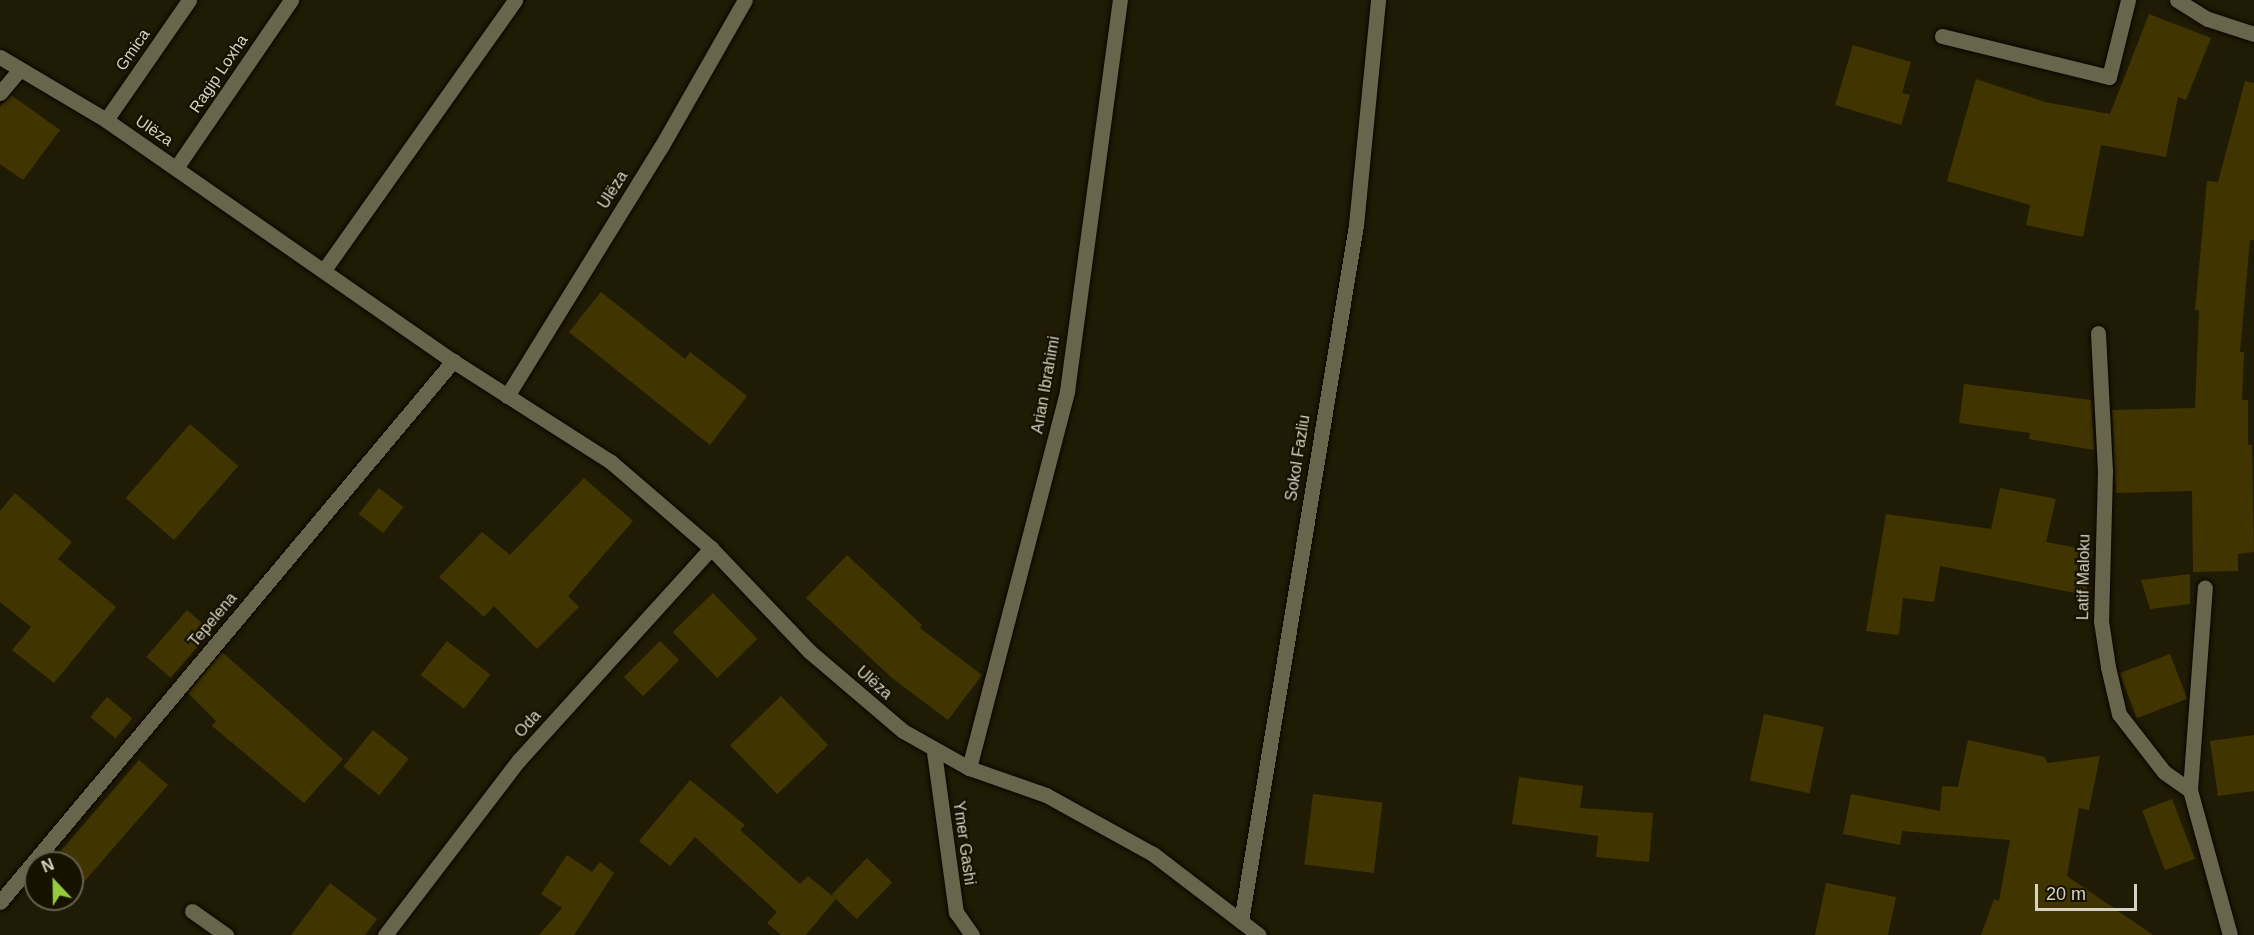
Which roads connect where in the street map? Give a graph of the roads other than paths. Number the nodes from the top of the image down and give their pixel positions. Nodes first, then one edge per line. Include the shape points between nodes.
1 (189, 0) edge
2 (291, 0) edge
3 (515, 0) edge
4 (745, 0) edge
5 (1120, 0) edge
6 (1378, 0) edge
7 (2128, 0) edge
8 (2177, 0) edge
9 (2254, 34) edge
10 (1941, 36) dead end
11 (0, 57) edge
12 (19, 70) junction
13 (0, 93) edge
14 (106, 120) junction
15 (177, 168) junction
16 (324, 270) junction
17 (2098, 333) dead end
18 (453, 361) junction
19 (507, 396) junction
20 (711, 548) junction
21 (2205, 588) dead end
22 (934, 752) junction
23 (969, 768) junction
24 (2190, 790) junction
25 (0, 902) edge
26 (192, 911) dead end
27 (1240, 921) junction
28 (226, 935) edge
29 (385, 935) edge
30 (972, 935) edge
31 (1260, 935) edge
32 (2230, 935) edge

1 - 14 street, Gmica
2 - 15 street, Ragip Loxha
3 - 16 street
4 - 19 street, Ulëza via 661,147
5 - 23 street, Arian Ibrahimi via 1066,391
6 - 27 street, Sokol Fazliu via 1356,225
7 - 10 street via 2109,77
8 - 9 street via 2208,19
11 - 12 street, Ulëza
12 - 13 street
12 - 14 street, Ulëza
14 - 15 street, Ulëza
15 - 16 street, Ulëza
16 - 18 street, Ulëza
17 - 24 street, Latif Maloku via 2105,471 2101,621 2108,667 2119,714 2163,772
18 - 19 street, Ulëza
18 - 25 street, Tepelena
19 - 20 street, Ulëza via 610,462
20 - 22 street, Ulëza via 809,651 903,731
20 - 29 street, Oda via 519,760
21 - 24 street
22 - 23 street, Ulëza
22 - 30 street, Ymer Gashi via 956,912
23 - 27 street, Ulëza via 1046,795 1152,854
24 - 32 street
26 - 28 street
27 - 31 street, Ulëza

